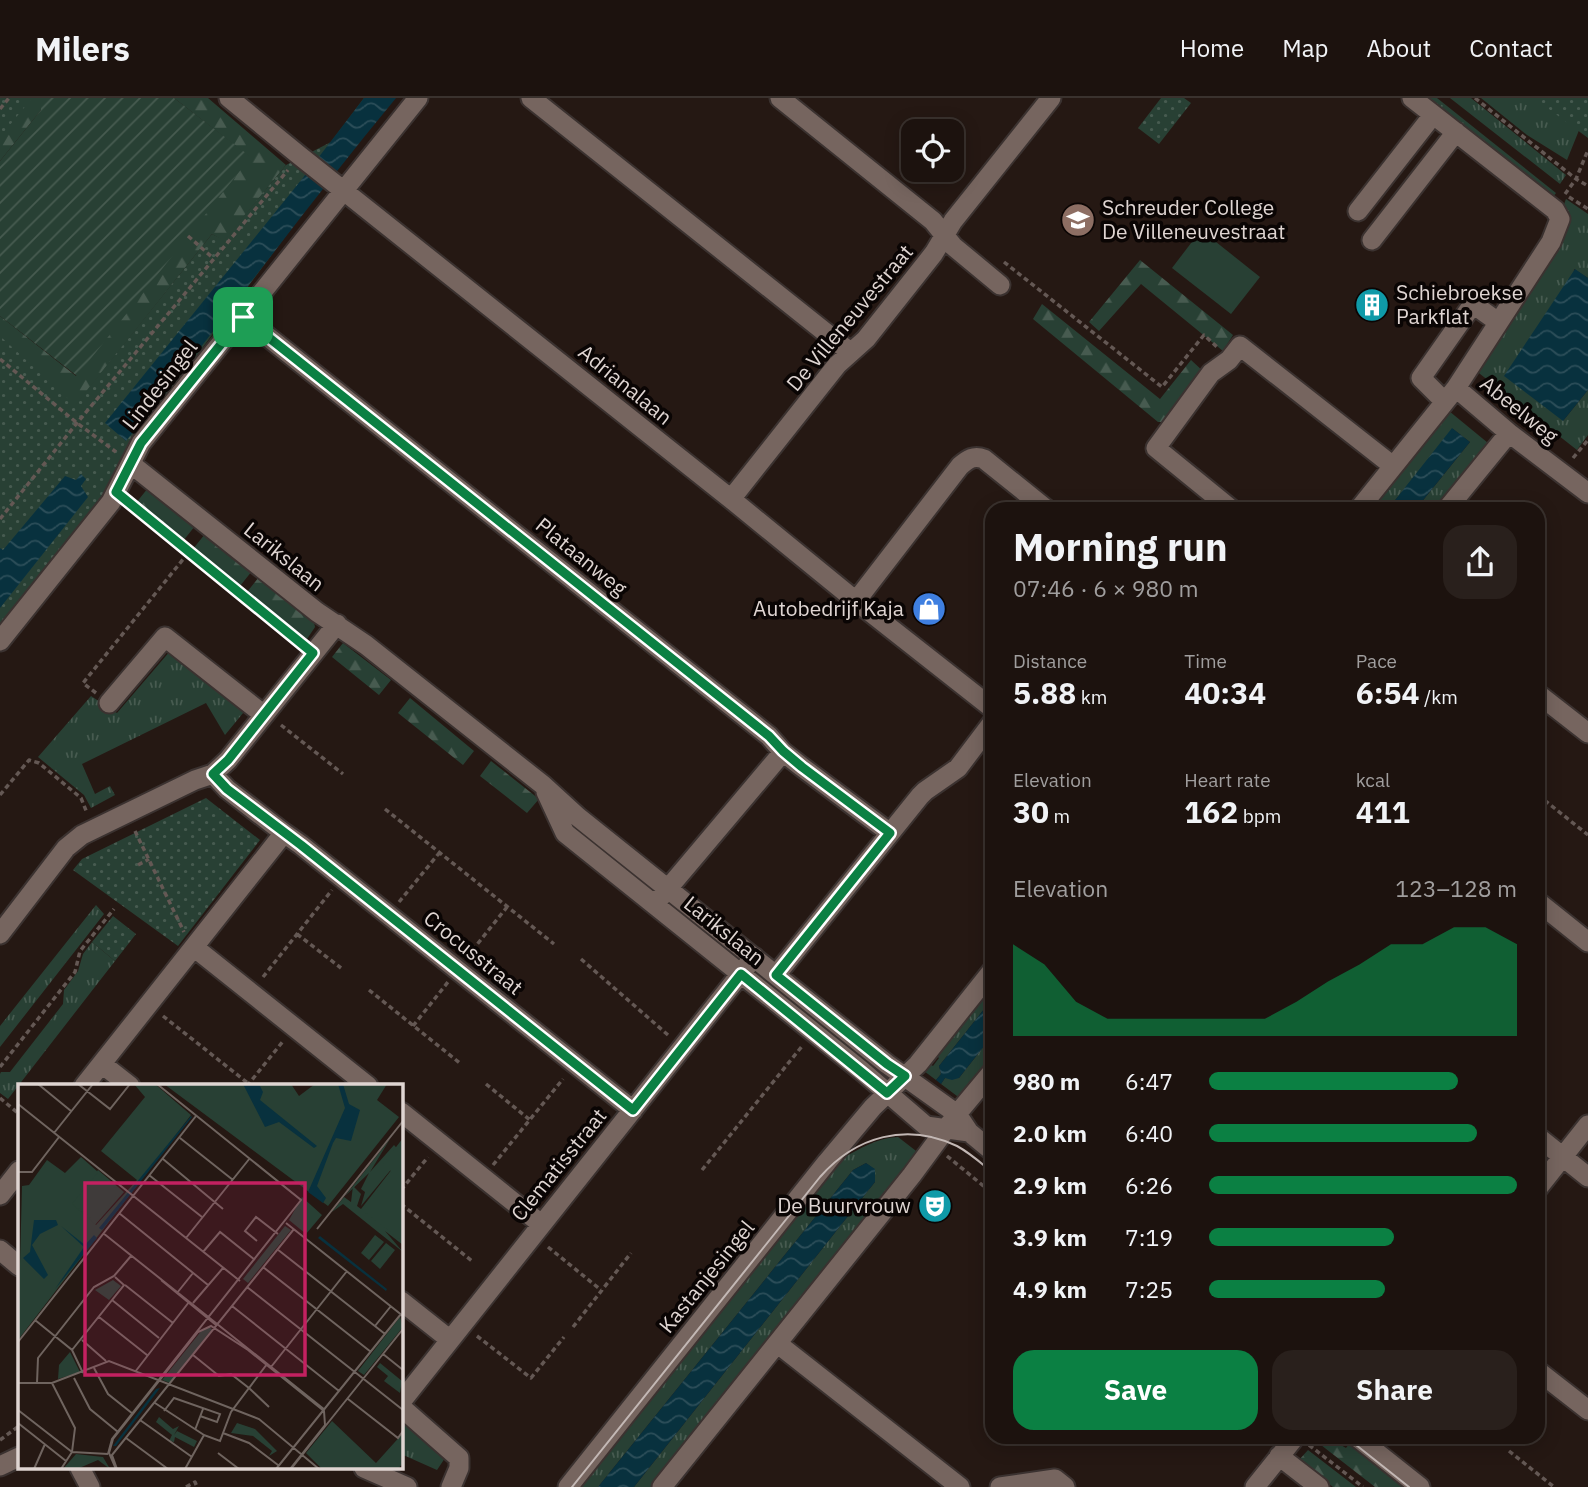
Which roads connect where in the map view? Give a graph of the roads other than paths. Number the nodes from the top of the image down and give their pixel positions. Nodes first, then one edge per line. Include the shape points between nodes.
1 (229, 98) edge
2 (418, 98) edge
3 (531, 98) edge
4 (780, 98) edge
5 (1051, 98) edge
6 (1412, 98) edge
7 (1433, 115) junction
8 (1455, 132) junction
9 (340, 188) junction
10 (1358, 211) dead end
11 (944, 235) junction
12 (1372, 240) dead end
13 (1000, 285) dead end
14 (243, 317) junction
15 (1498, 322) junction
16 (850, 352) junction
17 (1450, 394) junction
18 (1509, 433) junction
19 (131, 464) junction
20 (1393, 466) junction
21 (1588, 493) edge
22 (732, 499) junction
23 (1037, 502) edge
24 (1222, 502) edge
25 (1365, 502) edge
26 (1453, 502) edge
27 (856, 601) junction
28 (337, 624) junction
29 (0, 641) edge
30 (1545, 699) edge
31 (985, 702) edge
32 (109, 703) road end
33 (264, 715) junction
34 (985, 732) edge
35 (1588, 733) edge
36 (783, 751) junction
37 (213, 774) junction
38 (543, 785) junction
39 (284, 833) junction
40 (890, 833) junction
41 (669, 889) junction
42 (654, 904) junction
43 (1545, 908) edge
44 (0, 934) edge
45 (1588, 942) edge
46 (195, 948) junction
47 (754, 957) junction
48 (741, 974) junction
49 (776, 975) junction
50 (985, 980) edge
51 (102, 1064) junction
52 (905, 1076) junction
53 (985, 1081) edge
54 (87, 1084) edge
55 (127, 1084) edge
56 (365, 1084) edge
57 (887, 1093) junction
58 (633, 1110) junction
59 (402, 1113) edge
60 (952, 1121) junction
61 (1588, 1125) edge
62 (1545, 1143) edge
63 (985, 1145) edge
64 (1563, 1157) junction
65 (18, 1172) edge
66 (1588, 1177) edge
67 (1545, 1179) edge
68 (0, 1195) edge
69 (537, 1229) junction
70 (0, 1250) edge
71 (18, 1265) edge
72 (402, 1302) edge
73 (455, 1332) junction
74 (778, 1344) junction
75 (1545, 1376) edge
76 (402, 1404) edge
77 (402, 1406) edge
78 (1588, 1410) edge
79 (1297, 1444) edge
80 (1366, 1444) edge
81 (1279, 1456) junction
82 (18, 1457) edge
83 (0, 1466) edge
84 (81, 1470) edge
85 (369, 1470) edge
86 (90, 1487) edge
87 (407, 1487) edge
88 (451, 1487) edge
89 (568, 1487) edge
90 (663, 1487) edge
91 (960, 1487) edge
92 (1000, 1487) edge
93 (1065, 1487) edge
94 (1255, 1487) edge
95 (1319, 1487) edge
96 (1420, 1487) edge

1 - 9 street, Adrianalaan
2 - 9 street, Lindesingel
3 - 16 street
4 - 11 street via 933,221
5 - 11 street, De Villeneuvestraat
6 - 7 street
7 - 8 street
7 - 10 street
8 - 12 street
8 - 15 street via 1555,210 1560,219 1551,242
9 - 14 street, Lindesingel
9 - 22 street, Adrianalaan
11 - 13 street
11 - 16 street, De Villeneuvestraat via 866,339
14 - 19 street, Lindesingel via 141,443
14 - 36 street, Plataanweg
15 - 17 street
15 - 17 street, Abeelweg via 1473,304 1420,378
16 - 22 street, De Villeneuvestraat
17 - 18 street, Abeelweg via 1489,415
17 - 20 street
18 - 21 street, Abeelweg
18 - 26 street
19 - 28 street, Larikslaan
19 - 29 street, Lindesingel via 111,502
20 - 24 street via 1240,346 1211,373 1156,448
20 - 25 street
22 - 27 street, Adrianalaan
23 - 27 street via 976,457 960,466
27 - 31 street, Adrianalaan
28 - 33 street
28 - 38 street, Larikslaan
30 - 35 street
32 - 33 street via 165,637
33 - 37 street
34 - 40 street via 958,768 925,790
36 - 40 street, Plataanweg
36 - 41 street
37 - 39 street, Crocusstraat
37 - 44 street via 82,835 66,848
38 - 41 street, Larikslaan
38 - 42 street, Larikslaan via 565,833
39 - 46 street
39 - 58 street, Crocusstraat
40 - 49 street
41 - 42 street
41 - 47 street, Larikslaan
42 - 48 street, Larikslaan
43 - 45 street
46 - 51 street
46 - 56 street
47 - 48 street, Clematisstraat
47 - 49 street, Larikslaan
48 - 57 street, Larikslaan
48 - 58 street, Clematisstraat
49 - 52 street, Larikslaan
50 - 52 street, Kastanjesingel
51 - 54 street
51 - 55 street
52 - 57 street, Kastanjesingel
52 - 60 street, Larikslaan
53 - 60 street
57 - 60 street, Larikslaan via 926,1126
57 - 89 street, Kastanjesingel
58 - 69 street, Clematisstraat
59 - 69 street
60 - 63 street, Larikslaan
60 - 74 street
61 - 64 street
62 - 64 street
64 - 66 street
64 - 67 street
65 - 68 street
69 - 73 street, Clematisstraat
70 - 71 street
72 - 73 street
73 - 76 street, Clematisstraat
74 - 90 street
74 - 91 street
75 - 78 street
77 - 88 street via 459,1458
79 - 81 street
80 - 96 street
81 - 94 street
81 - 95 street
82 - 83 street
84 - 86 street
85 - 87 street
92 - 93 street via 1055,1479

